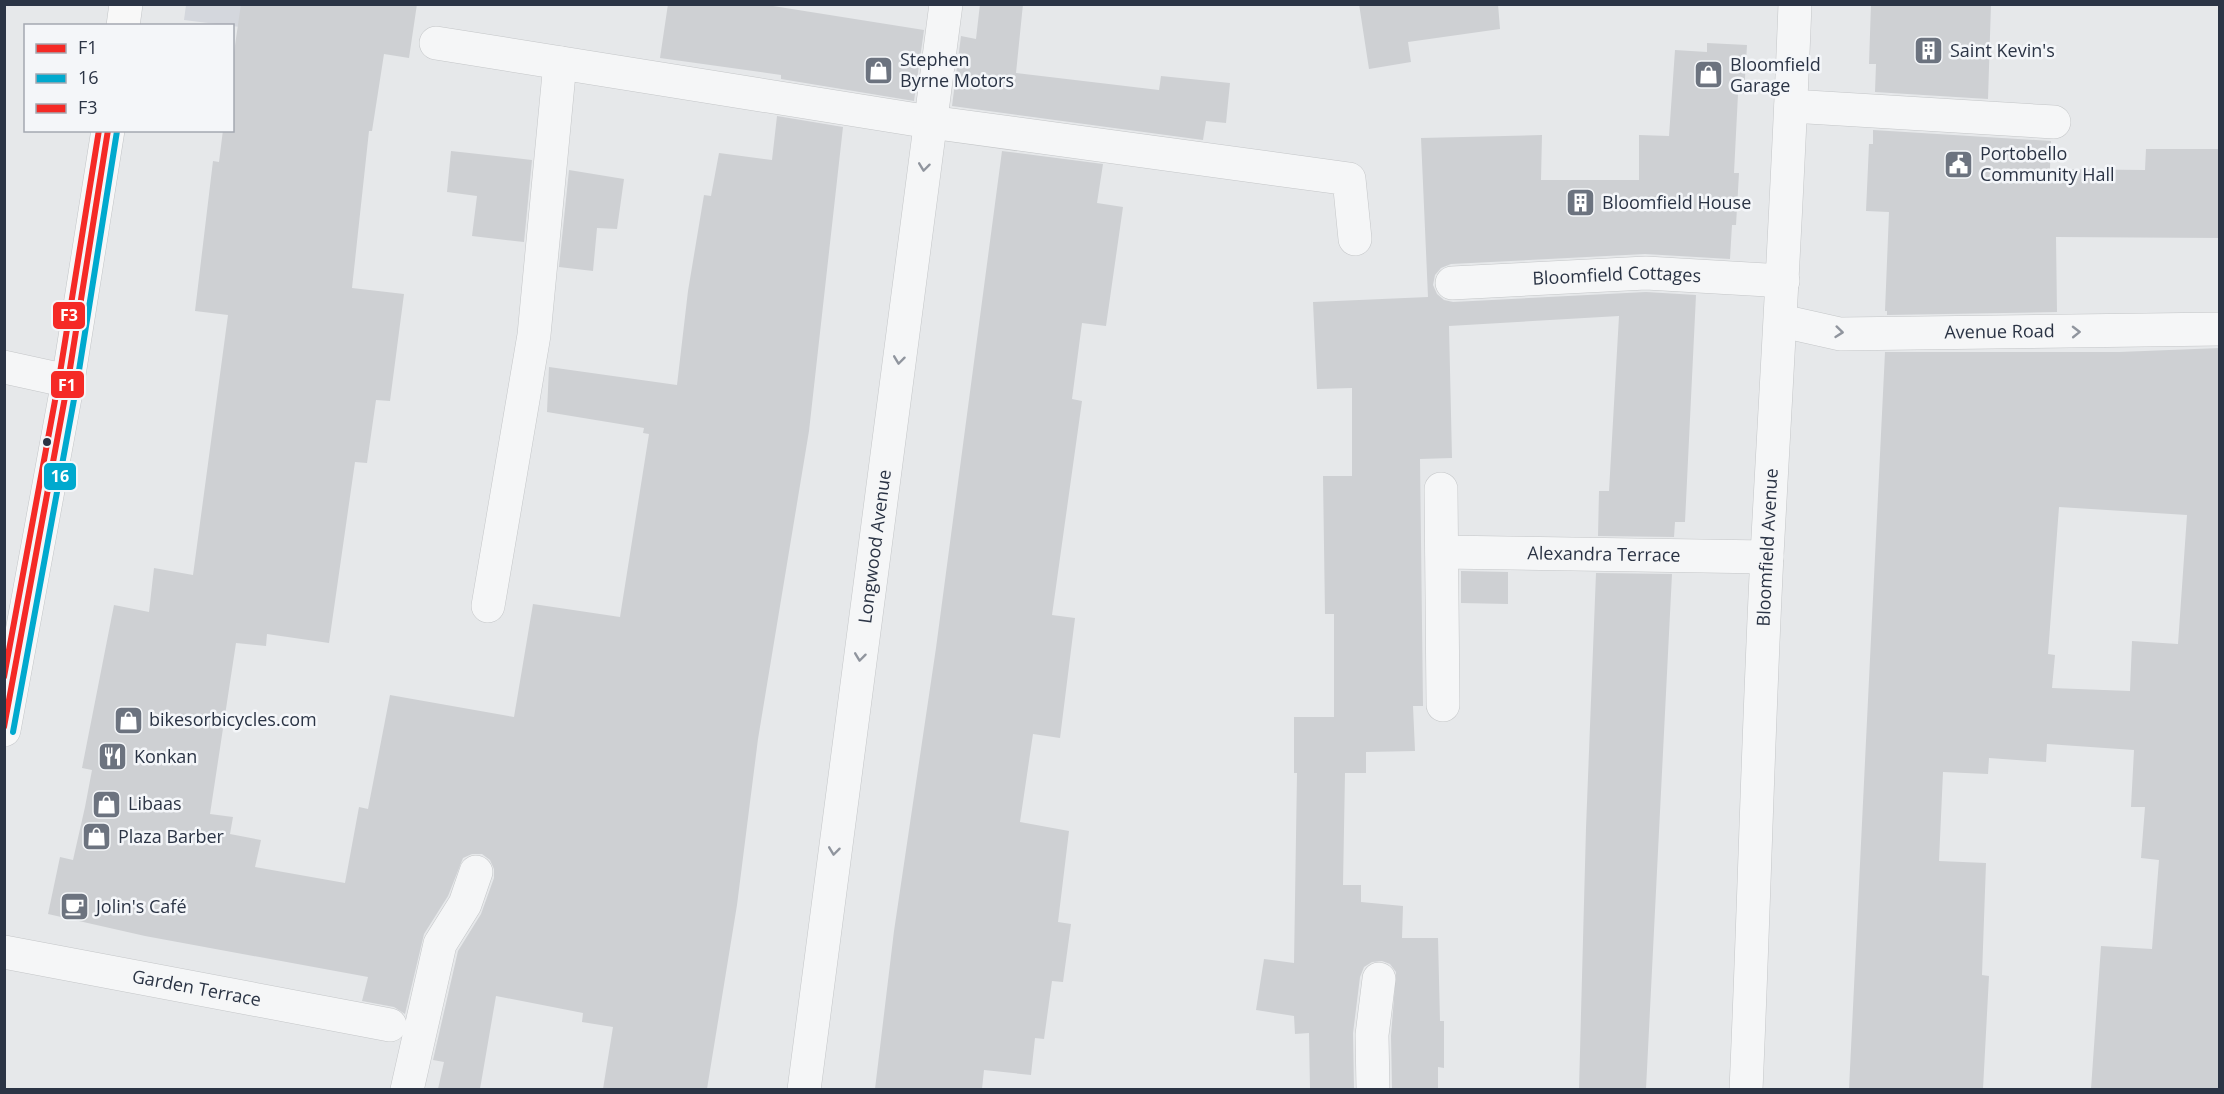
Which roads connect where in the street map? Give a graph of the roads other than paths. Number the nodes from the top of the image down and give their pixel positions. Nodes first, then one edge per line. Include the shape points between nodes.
1 (126, 4) edge
2 (946, 4) edge
3 (1795, 4) edge
4 (123, 24) edge
5 (436, 43) dead end
6 (560, 63) junction
7 (1791, 106) junction
8 (930, 122) junction
9 (2054, 122) dead end
10 (108, 132) edge
11 (1354, 239) dead end
12 (1783, 281) junction
13 (1452, 283) dead end
14 (1782, 321) junction
15 (2220, 329) edge
16 (4, 367) edge
17 (68, 381) junction
18 (1441, 489) dead end
19 (1442, 552) junction
20 (1767, 557) junction
21 (488, 606) dead end
22 (1443, 705) dead end
23 (4, 729) edge
24 (476, 872) dead end
25 (4, 952) edge
26 (1379, 979) dead end
27 (390, 1025) dead end
28 (407, 1089) edge
29 (804, 1089) edge
30 (1373, 1089) edge
31 (1746, 1089) edge

1 - 4 main road
2 - 8 street, Longwood Avenue
3 - 7 street, Bloomfield Avenue
5 - 6 street
6 - 8 street
6 - 21 street via 534,335
7 - 9 street
7 - 12 street, Bloomfield Avenue
8 - 11 street via 1349,179
8 -> 29 street, Longwood Avenue
10 - 17 main road
12 - 13 street, Bloomfield Cottages via 1646,273
12 - 14 street, Bloomfield Avenue
14 -> 15 street, Avenue Road via 1840,334
14 - 20 street, Bloomfield Avenue
16 - 17 street
17 - 23 main road
18 - 19 street
19 - 20 street, Alexandra Terrace
19 - 22 street
20 - 31 street, Bloomfield Avenue
24 - 28 street via 465,904 440,944
25 - 27 street, Garden Terrace
26 - 30 street via 1372,1035

